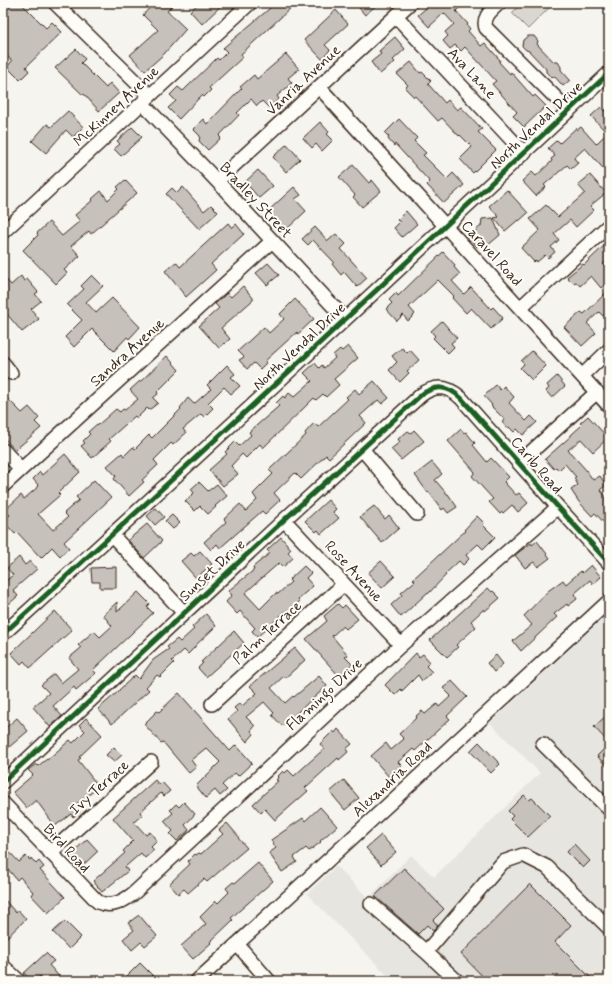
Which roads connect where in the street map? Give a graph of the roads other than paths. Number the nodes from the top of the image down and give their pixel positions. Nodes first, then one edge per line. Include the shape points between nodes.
1 (55, 3) edge
2 (250, 3) edge
3 (410, 3) edge
4 (499, 3) edge
5 (396, 16) junction
6 (609, 73) edge
7 (319, 87) junction
8 (146, 100) junction
9 (568, 111) junction
10 (524, 153) junction
11 (217, 181) junction
12 (609, 225) edge
13 (446, 227) junction
14 (3, 232) edge
15 (272, 241) junction
16 (520, 308) junction
17 (345, 319) junction
18 (609, 350) edge
19 (582, 376) junction
20 (444, 387) joint
21 (597, 392) junction
22 (609, 406) edge
23 (362, 449) junction
24 (3, 450) edge
25 (519, 463) junction
26 (21, 470) junction
27 (3, 486) edge
28 (558, 507) junction
29 (417, 514) dead end
30 (284, 520) junction
31 (112, 535) junction
32 (609, 563) edge
33 (344, 584) junction
34 (609, 601) edge
35 (184, 613) junction
36 (3, 634) edge
37 (401, 645) junction
38 (212, 704) dead end
39 (543, 744) dead end
40 (151, 762) dead end
41 (3, 782) edge
42 (3, 803) edge
43 (609, 809) edge
44 (50, 853) junction
45 (371, 904) dead end
46 (113, 905) joint
47 (609, 928) edge
48 (237, 944) junction
49 (426, 952) junction
50 (3, 966) edge
51 (18, 981) edge
52 (197, 981) edge
53 (269, 981) edge
54 (457, 981) edge

1 - 8 street, Bradley Street
2 - 8 street, McKinney Avenue
3 - 5 street, Vanria Avenue
4 - 9 street via 489,12 484,24 486,28
5 - 7 street, Vanria Avenue
5 - 10 street, Ava Lane
6 - 9 street, North Vendal Drive
7 - 11 street, Vanria Avenue
7 - 13 street, Caravel Road
8 - 11 street, Bradley Street
8 - 14 street, McKinney Avenue
9 - 10 street, North Vendal Drive
10 - 13 street, North Vendal Drive
11 - 15 street, Bradley Street
12 - 16 street
13 - 16 street, Caravel Road
13 - 17 street, North Vendal Drive
15 - 17 street, Bradley Street
15 - 26 street, Sandra Avenue
16 - 19 street, Caravel Road
17 - 31 street, North Vendal Drive
18 - 19 street
19 - 21 street, Caravel Road
20 - 23 street, Sunset Drive via 433,388 421,395
20 - 25 street, Carib Road via 465,401
21 - 22 street, Caravel Road
21 - 25 street
23 - 29 street
23 - 30 street, Sunset Drive
24 - 26 street
25 - 28 street, Carib Road
26 - 27 street, Sandra Avenue
28 - 32 street, Carib Road
28 - 37 street, Flamingo Drive
30 - 33 street, Rose Avenue
30 - 35 street, Sunset Drive
31 - 35 street
31 - 36 street, North Vendal Drive
33 - 37 street, Rose Avenue
33 - 38 street, Palm Terrace
34 - 48 street, Alexandria Road
35 - 41 street, Sunset Drive
37 - 46 street, Flamingo Drive via 133,894
39 - 43 street
40 - 44 street, Ivy Terrace
42 - 44 street, Bird Road
44 - 46 street, Bird Road via 98,902
45 - 49 street
47 - 49 street via 547,867 523,855 503,862
48 - 52 street, Alexandria Road
48 - 53 street
49 - 54 street
50 - 51 street

